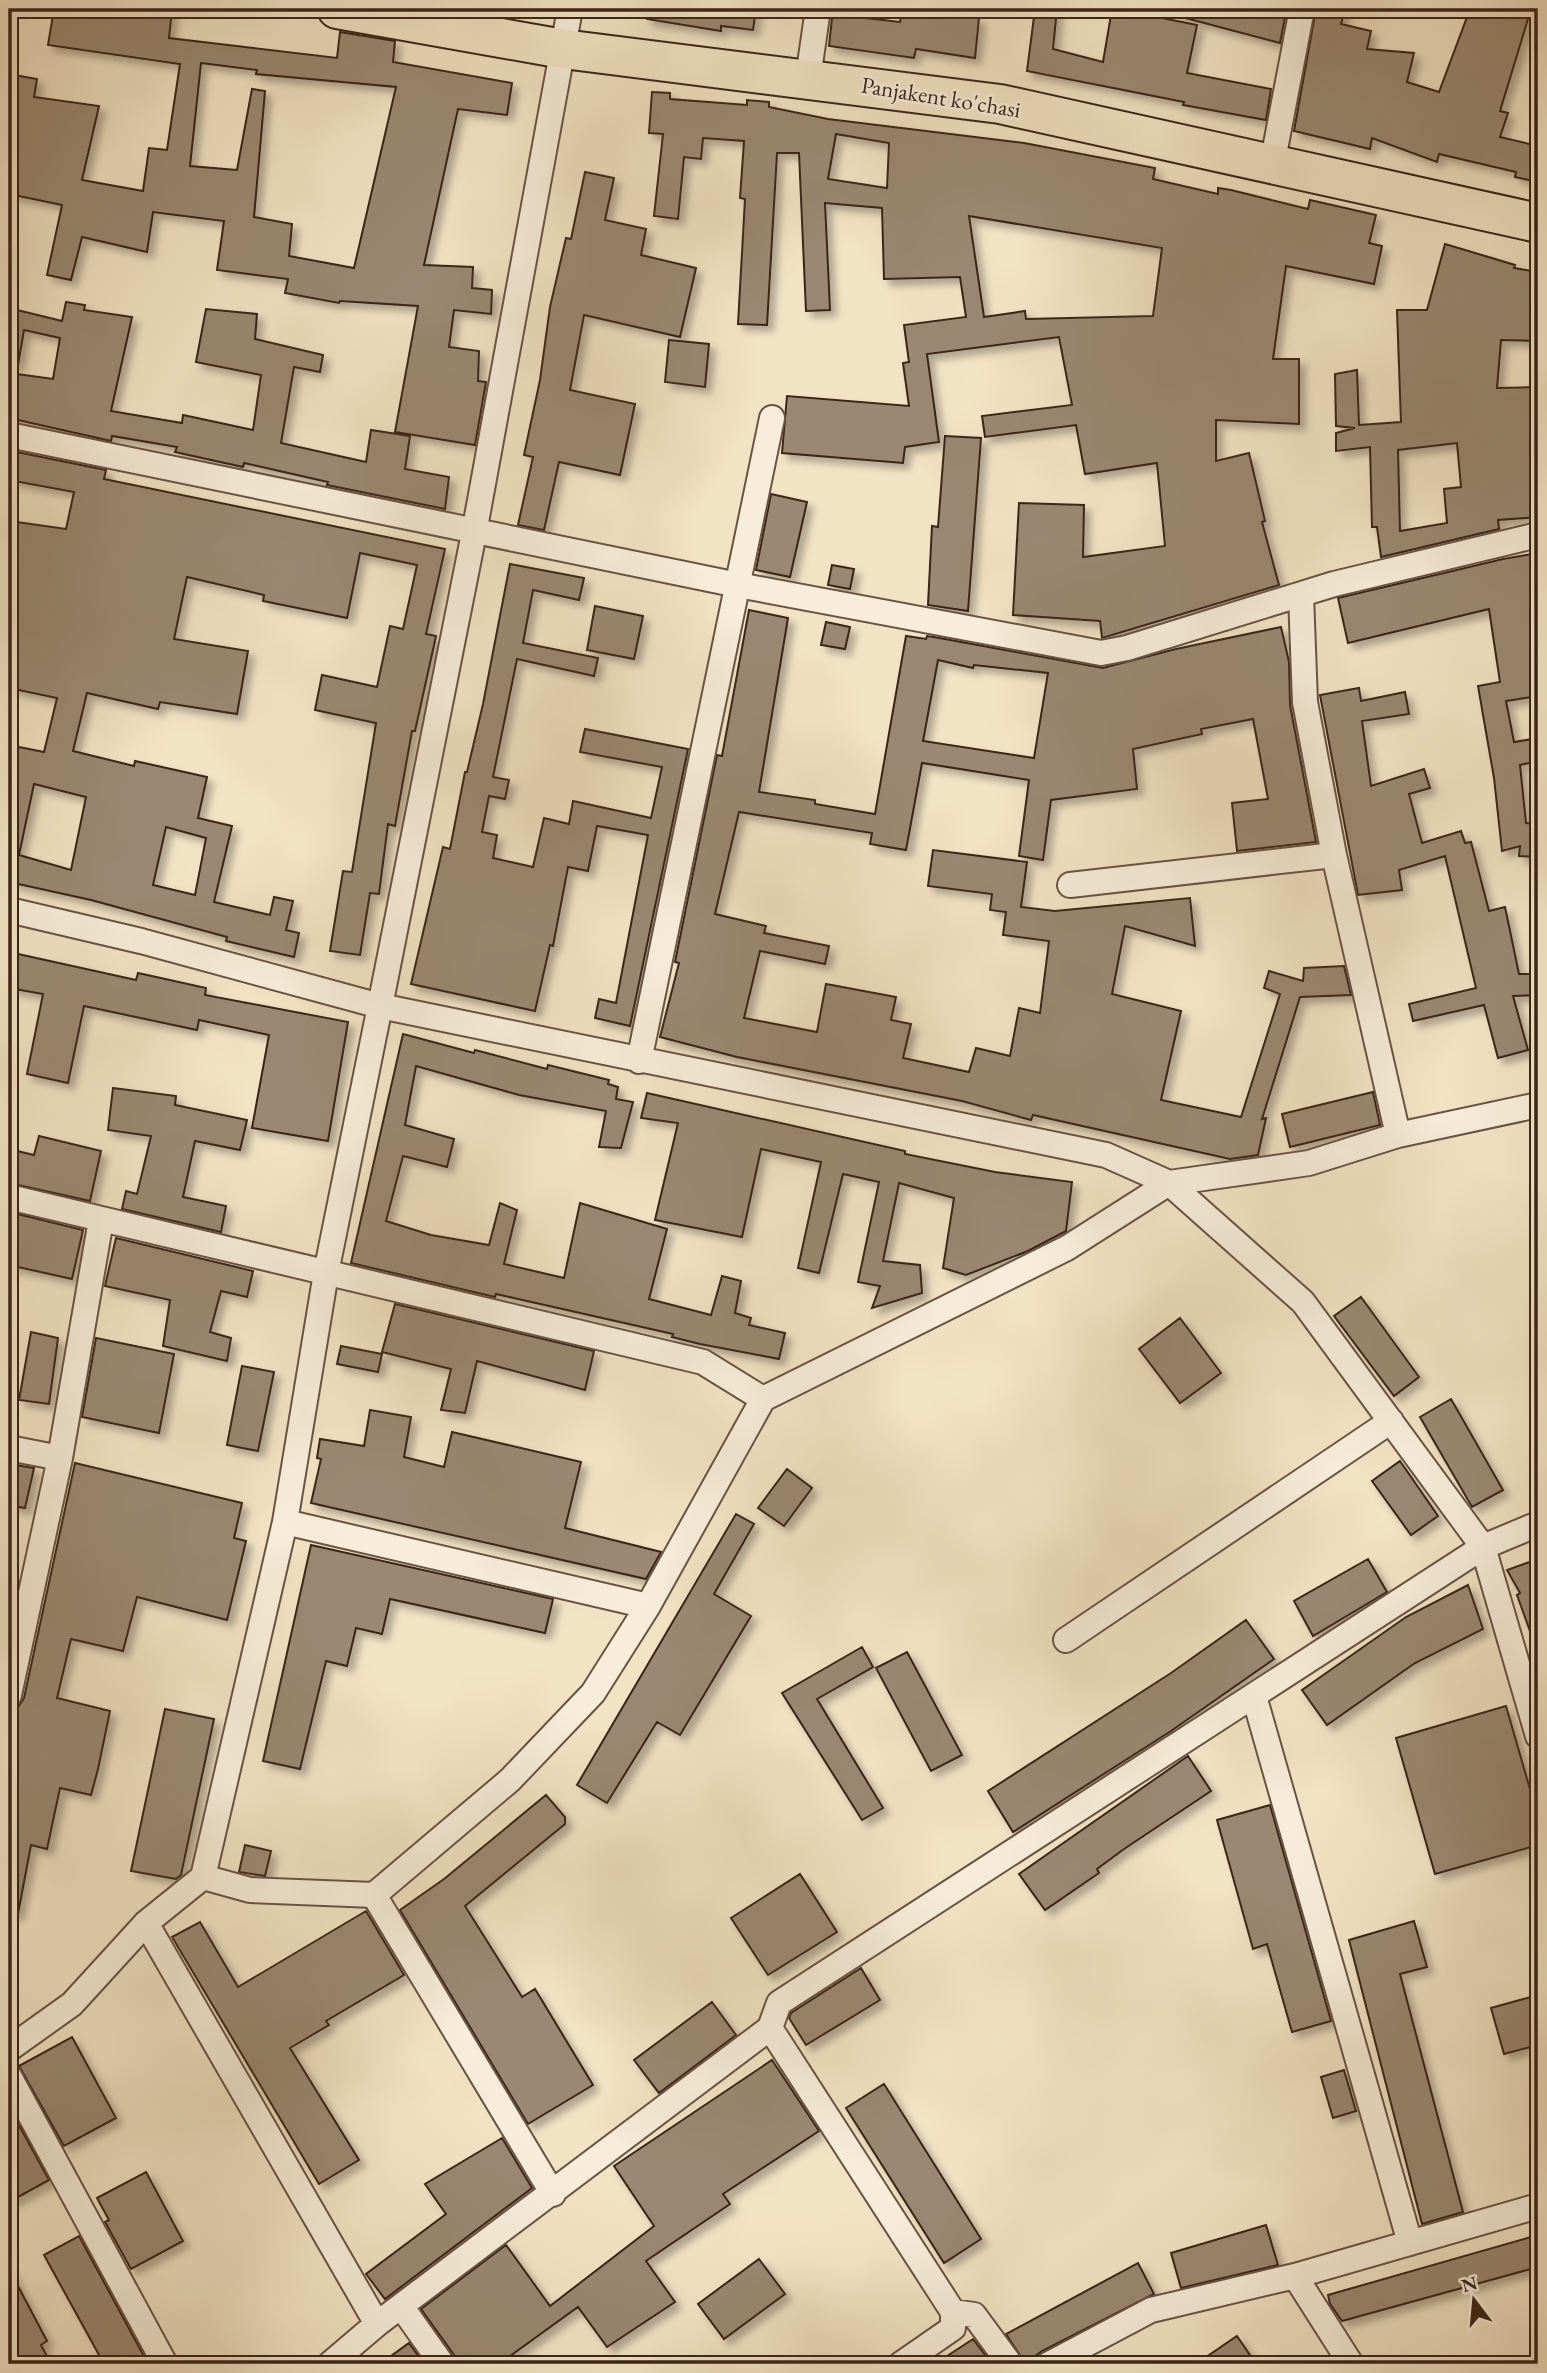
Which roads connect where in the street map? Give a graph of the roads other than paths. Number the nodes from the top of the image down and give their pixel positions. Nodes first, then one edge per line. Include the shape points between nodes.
1 (337, 9) edge
2 (570, 9) edge
3 (818, 9) edge
4 (1302, 9) edge
5 (563, 49) junction
6 (807, 78) junction
7 (1272, 165) junction
8 (1538, 223) edge
9 (772, 418) dead end
10 (9, 435) edge
11 (474, 533) junction
12 (1538, 535) edge
13 (738, 585) junction
14 (1301, 595) junction
15 (1335, 855) junction
16 (1070, 885) dead end
17 (9, 910) edge
18 (380, 1006) junction
19 (639, 1061) junction
20 (1538, 1105) edge
21 (1398, 1135) junction
22 (1169, 1182) junction
23 (9, 1197) edge
24 (102, 1220) junction
25 (326, 1273) junction
26 (764, 1399) junction
27 (1391, 1422) junction
28 (9, 1448) edge
29 (60, 1458) junction
30 (285, 1522) junction
31 (1538, 1524) edge
32 (1483, 1547) junction
33 (648, 1606) junction
34 (1066, 1640) dead end
35 (9, 1695) edge
36 (1254, 1696) junction
37 (1538, 1736) edge
38 (203, 1877) junction
39 (374, 1895) junction
40 (146, 1923) junction
41 (770, 2028) junction
42 (9, 2049) edge
43 (9, 2076) edge
44 (553, 2193) junction
45 (1538, 2206) edge
46 (1410, 2243) junction
47 (1295, 2276) junction
48 (401, 2306) junction
49 (953, 2312) junction
50 (377, 2324) junction
51 (165, 2364) edge
52 (330, 2364) edge
53 (442, 2364) edge
54 (901, 2364) edge
55 (1010, 2364) edge
56 (1049, 2364) edge
57 (1351, 2364) edge

1 - 5 main road, Panjakent ko'chasi
2 - 5 street
3 - 6 street
4 - 7 street
5 - 6 main road, Panjakent ko'chasi
5 - 11 street
6 - 7 main road, Panjakent ko'chasi via 1000,103
7 - 8 main road, Panjakent ko'chasi
9 - 13 street
10 - 11 street
11 - 13 street
11 - 18 street
12 - 14 street
13 - 14 street via 1101,653
13 - 19 street
14 - 15 street via 1305,702
15 - 16 street
15 - 21 street
17 - 18 street
18 - 19 street
18 - 25 street
19 - 22 street via 1106,1155
20 - 21 street
21 - 22 street via 1309,1163
22 - 26 street via 1067,1248
22 - 27 street via 1303,1302
23 - 24 street
24 - 25 street
24 - 29 street
25 - 26 street via 703,1362
25 - 30 street
26 - 33 street
27 - 32 street
27 - 34 street
28 - 29 street
29 - 35 street
30 - 33 street
30 - 38 street
31 - 32 street
32 - 36 street
32 - 37 street
33 - 39 street via 593,1693 510,1780
36 - 41 street via 779,2003
36 - 46 street
38 - 39 street via 250,1890
38 - 40 street
39 - 44 street
40 - 42 street via 72,2004
40 - 50 street
41 - 44 street
41 - 49 street
43 - 51 street
44 - 48 street
45 - 46 street
46 - 47 street
47 - 56 street via 1151,2310
47 - 57 street
48 - 50 street
48 - 53 street
49 - 54 street via 953,2328
49 - 55 street via 974,2315
50 - 52 street

